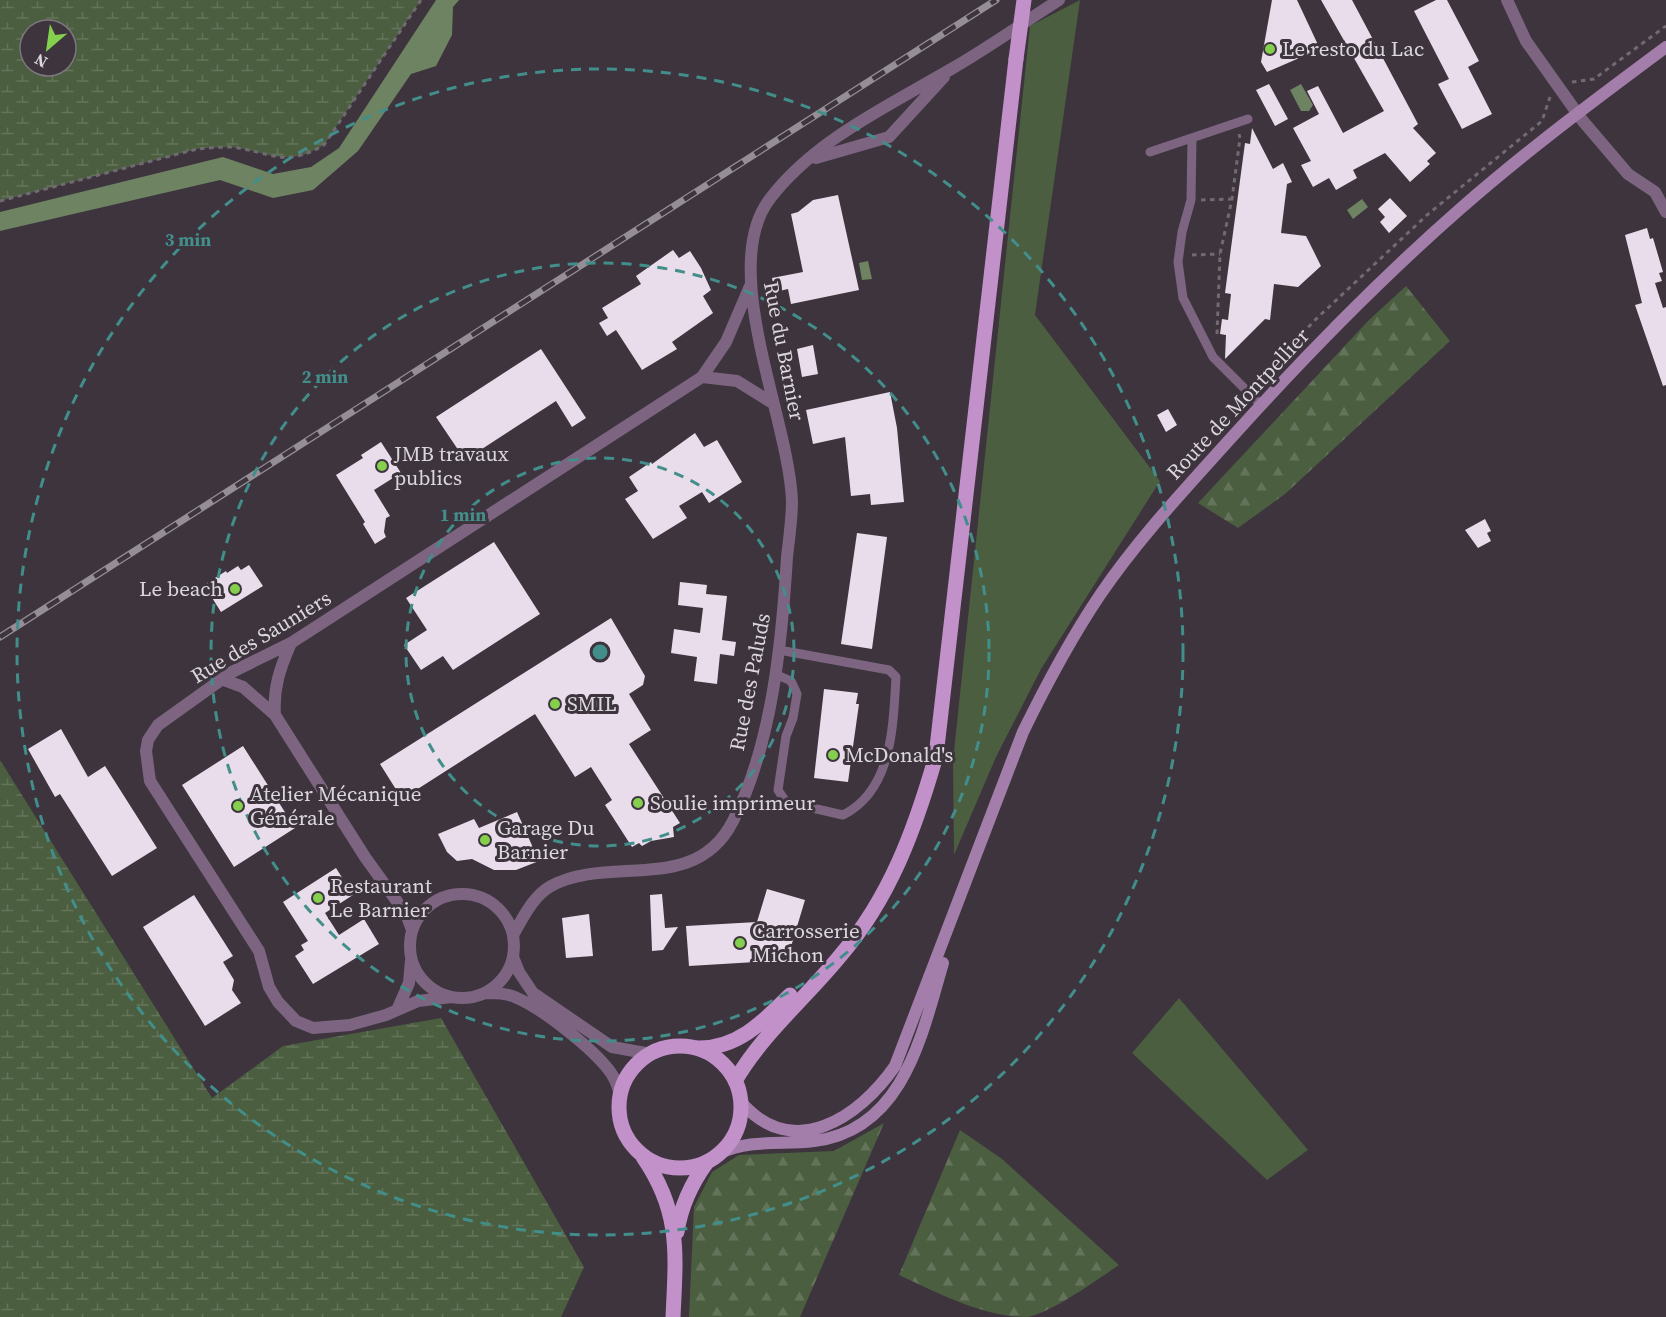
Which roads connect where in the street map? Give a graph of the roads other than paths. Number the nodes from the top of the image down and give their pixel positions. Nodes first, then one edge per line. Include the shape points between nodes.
1 (1024, 0) edge
2 (1059, 0) edge
3 (1507, 0) edge
4 (1666, 47) edge
5 (953, 68) junction
6 (1577, 113) junction
7 (1248, 119) dead end
8 (857, 124) junction
9 (1192, 138) junction
10 (867, 143) junction
11 (1150, 152) dead end
12 (810, 159) junction
13 (1666, 212) edge
14 (750, 286) junction
15 (702, 377) junction
16 (774, 404) junction
17 (1261, 405) junction
18 (786, 463) joint
19 (291, 644) junction
20 (779, 650) junction
21 (775, 674) junction
22 (224, 680) junction
23 (275, 715) junction
24 (965, 887) junction
25 (863, 924) junction
26 (412, 930) junction
27 (513, 936) junction
28 (513, 957) junction
29 (411, 958) junction
30 (483, 993) junction
31 (452, 997) junction
32 (398, 1008) junction
33 (693, 1048) junction
34 (651, 1054) junction
35 (735, 1081) junction
36 (620, 1095) junction
37 (741, 1102) junction
38 (641, 1155) junction
39 (713, 1158) junction
40 (675, 1250) junction
41 (673, 1317) edge

1 - 25 main road, bridge via 936,756 905,853 887,890
2 - 5 street, Rue du Barnier
3 - 6 street via 1526,42
4 - 6 main road, Route de Montpellier
5 - 8 street, Rue du Barnier
5 - 10 street, Rue du Barnier via 889,137
6 - 13 street via 1628,174 1655,192
6 - 17 main road, Route de Montpellier via 1452,216
7 - 9 lane
8 - 10 street
8 - 12 street, Rue du Barnier
9 - 11 lane
9 - 17 lane via 1191,200 1179,255 1183,298 1213,357
10 - 12 street, Rue du Barnier
12 - 14 street, Rue du Barnier via 785,181 758,218
14 - 15 street, Rue des Sauniers via 726,342
14 - 16 street, Rue du Barnier
15 - 16 street via 737,381
15 - 19 street, Rue des Sauniers
16 - 18 street, Rue du Barnier
17 - 24 main road, Route de Montpellier via 1168,509 1100,594 1047,682 1023,732
18 - 20 street, Rue des Paluds via 792,500
19 - 22 street, Rue des Sauniers via 232,672
19 - 23 street via 278,671
20 - 21 street, Rue des Paluds
20 - 21 lane via 889,670 896,677 887,760 868,793 843,815 786,802 781,797 778,790 786,736 797,694 791,681
21 - 27 street, Rue des Paluds via 760,746 733,822 720,841 695,860 669,868 583,877 551,886 536,898
22 - 23 street via 243,687
22 - 32 street, Rue des Sauniers via 153,730 146,751 150,781 259,951 269,987 288,1014 304,1025 325,1028 368,1021
23 - 26 street via 406,914
24 - 37 main road via 896,1066 880,1088 845,1117 806,1130 788,1130 766,1123
24 - 39 main road via 919,1045 908,1073 892,1097 872,1116 834,1137 749,1143
25 - 33 main road via 756,1028 712,1048
25 - 35 main road via 841,956 754,1049
26 - 27 street via 417,918 435,901 465,894 494,904 510,924
26 - 29 street
27 - 28 street
28 - 30 street via 503,979
28 - 34 street via 533,993 612,1047
29 - 31 street via 430,987
29 - 32 street via 410,983
30 - 31 street
30 - 36 street via 500,993 537,1009 597,1055 615,1078
31 - 32 street, Rue des Sauniers
33 - 34 main road via 671,1047
33 - 35 main road via 713,1056
34 - 36 main road via 631,1071
35 - 37 main road
36 - 38 main road via 619,1114 624,1132
37 - 39 main road via 734,1136
38 - 39 main road via 673,1168
38 - 40 main road via 668,1201
39 - 40 main road via 692,1183 685,1199
40 - 41 main road

